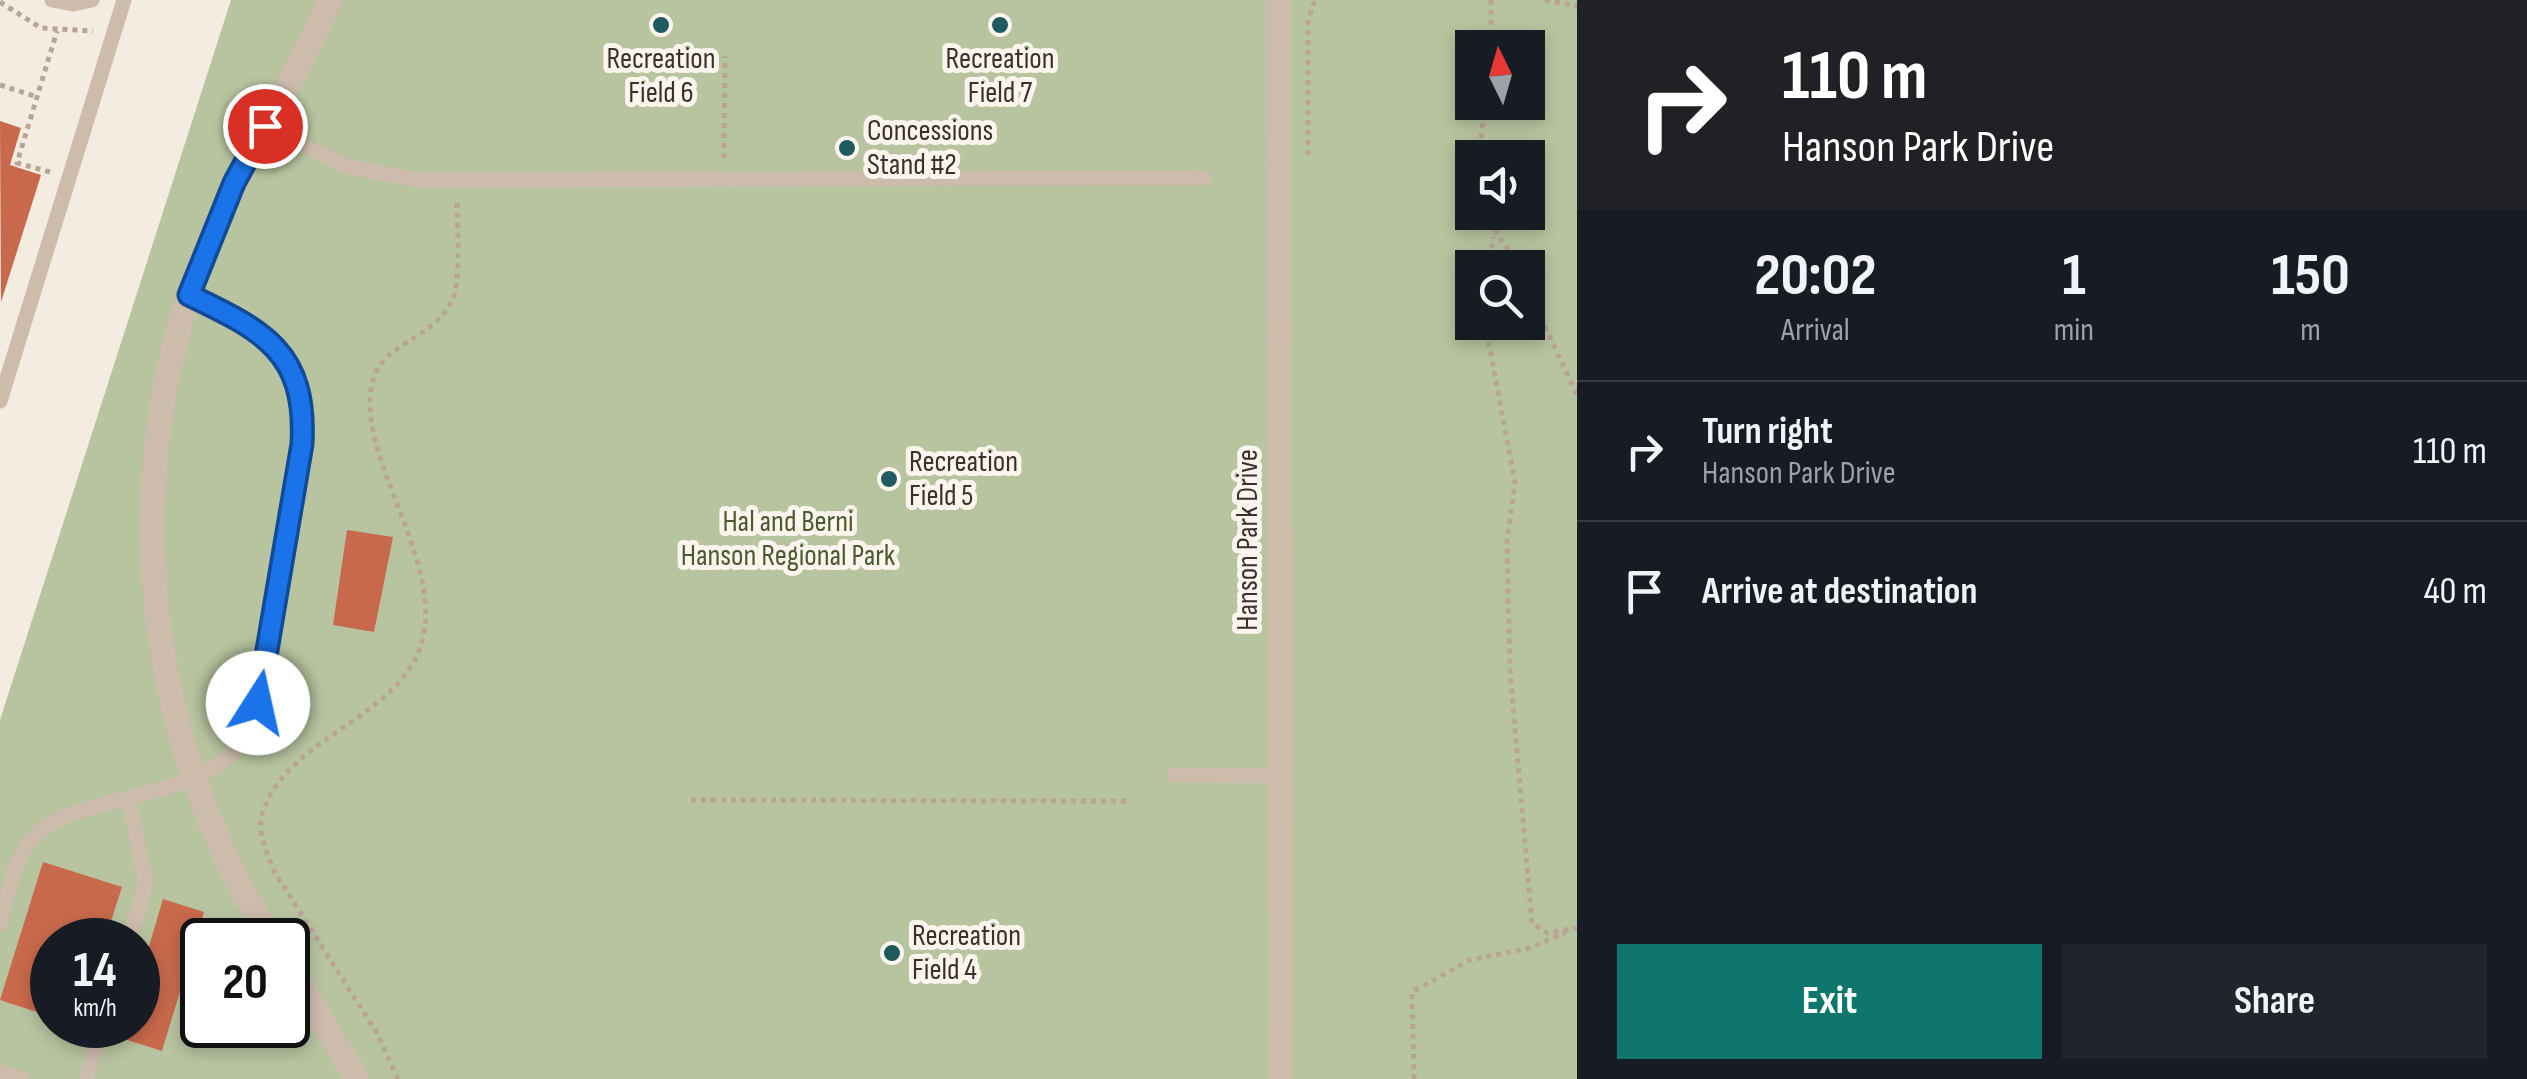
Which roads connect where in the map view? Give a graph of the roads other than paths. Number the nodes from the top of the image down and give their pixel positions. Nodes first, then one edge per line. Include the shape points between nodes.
1 (52, 0) edge
2 (92, 0) edge
3 (124, 0) edge
4 (330, 0) edge
5 (1278, 0) edge
6 (265, 126) junction
7 (1204, 178) dead end
8 (189, 295) junction
9 (0, 401) edge
10 (1176, 775) dead end
11 (1281, 776) junction
12 (195, 777) junction
13 (129, 800) junction
14 (136, 918) edge
15 (259, 918) edge
16 (0, 924) edge
17 (310, 1004) edge
18 (96, 1048) edge
19 (0, 1072) edge
20 (352, 1078) edge
21 (23, 1079) edge
22 (86, 1079) edge
23 (1281, 1079) edge

1 - 2 lane
3 - 9 lane
4 - 6 street
5 - 11 street, Hanson Park Drive
6 - 7 lane via 345,166 457,181
6 - 8 street
8 - 12 street via 158,416 152,546 168,679
8 - 12 lane via 253,325 287,365 304,406 248,736 234,757
10 - 11 lane
11 - 23 street, Hanson Park Drive
12 - 13 lane
12 - 15 street
13 - 14 lane via 146,883
13 - 16 lane via 41,828 22,851
17 - 20 street
18 - 22 lane
19 - 21 lane

